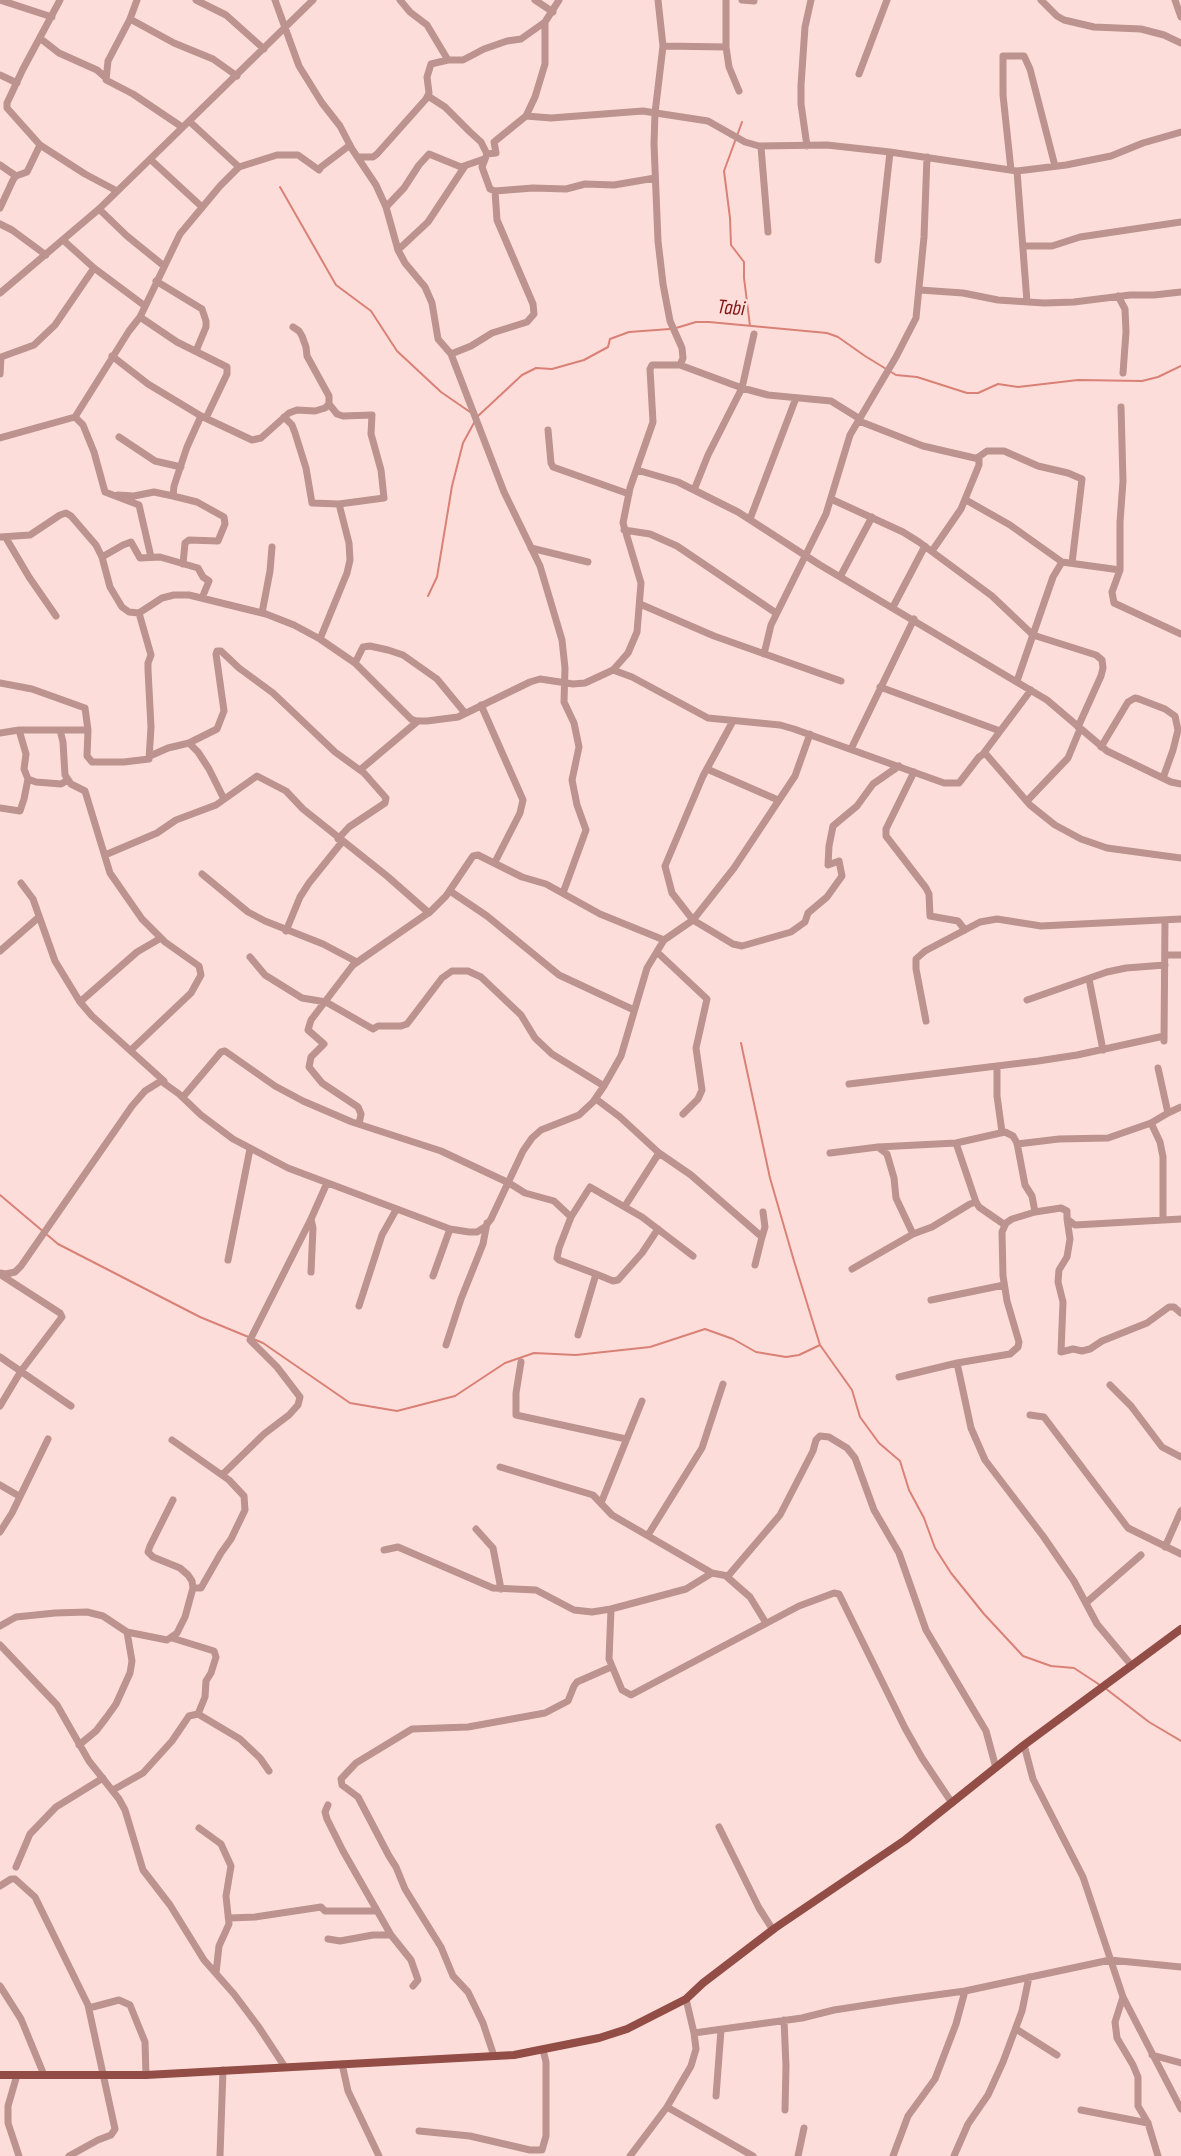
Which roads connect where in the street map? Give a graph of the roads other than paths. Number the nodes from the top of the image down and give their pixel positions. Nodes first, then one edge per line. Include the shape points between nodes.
1 (0, 0) edge
2 (60, 0) edge
3 (137, 0) edge
4 (196, 0) edge
5 (275, 0) edge
6 (313, 0) edge
7 (400, 0) edge
8 (535, 0) edge
9 (559, 0) edge
10 (658, 0) edge
11 (726, 0) edge
12 (741, 0) edge
13 (811, 0) edge
14 (887, 0) edge
15 (1041, 0) edge
16 (1175, 0) edge
17 (754, 1) edge
18 (552, 12) junction
19 (52, 17) junction
20 (1181, 17) edge
21 (130, 19) junction
22 (545, 22) junction
23 (285, 28) junction
24 (41, 39) junction
25 (1179, 39) edge
26 (663, 46) junction
27 (726, 47) junction
28 (264, 49) junction
29 (448, 60) junction
30 (859, 74) dead end
31 (0, 75) edge
32 (237, 76) junction
33 (105, 77) junction
34 (17, 83) junction
35 (739, 91) dead end
36 (428, 96) junction
37 (655, 113) junction
38 (526, 116) junction
39 (189, 121) junction
40 (182, 128) junction
41 (1181, 132) edge
42 (40, 145) junction
43 (350, 145) junction
44 (807, 146) junction
45 (761, 147) junction
46 (890, 152) junction
47 (485, 156) junction
48 (927, 157) junction
49 (359, 158) junction
50 (150, 159) junction
51 (0, 165) edge
52 (466, 166) junction
53 (1055, 166) junction
54 (239, 167) junction
55 (1014, 170) junction
56 (16, 176) junction
57 (655, 178) junction
58 (117, 191) junction
59 (495, 191) junction
60 (202, 207) junction
61 (386, 207) junction
62 (0, 208) edge
63 (99, 209) junction
64 (1181, 222) edge
65 (0, 224) edge
66 (768, 232) dead end
67 (63, 240) junction
68 (1023, 246) junction
69 (398, 250) junction
70 (46, 255) junction
71 (878, 260) dead end
72 (164, 266) junction
73 (94, 268) junction
74 (156, 281) junction
75 (920, 290) junction
76 (1181, 292) edge
77 (0, 293) edge
78 (1118, 296) junction
79 (1027, 302) junction
80 (145, 306) junction
81 (140, 317) junction
82 (293, 327) dead end
83 (754, 334) dead end
84 (196, 351) junction
85 (451, 354) junction
86 (112, 357) junction
87 (680, 365) junction
88 (1123, 373) dead end
89 (0, 374) edge
90 (742, 388) junction
91 (796, 398) junction
92 (328, 404) junction
93 (1121, 407) dead end
94 (75, 417) junction
95 (203, 417) junction
96 (284, 417) junction
97 (859, 420) junction
98 (548, 430) dead end
99 (119, 437) dead end
100 (0, 438) edge
101 (977, 458) junction
102 (181, 467) junction
103 (637, 470) junction
104 (694, 490) junction
105 (629, 494) junction
106 (108, 495) junction
107 (134, 496) junction
108 (173, 496) junction
109 (831, 499) junction
110 (966, 500) junction
111 (339, 504) junction
112 (139, 505) junction
113 (872, 517) junction
114 (750, 519) junction
115 (624, 530) junction
116 (3, 538) edge
117 (925, 546) junction
118 (272, 547) dead end
119 (531, 548) junction
120 (932, 552) junction
121 (806, 556) junction
122 (102, 557) junction
123 (151, 557) junction
124 (588, 562) dead end
125 (1062, 562) junction
126 (1072, 563) junction
127 (183, 564) junction
128 (1120, 570) junction
129 (840, 577) junction
130 (202, 598) junction
131 (640, 604) junction
132 (893, 607) junction
133 (139, 613) junction
134 (262, 613) junction
135 (776, 613) junction
136 (56, 616) dead end
137 (914, 619) junction
138 (1181, 634) edge
139 (1033, 635) junction
140 (321, 639) junction
141 (764, 654) junction
142 (355, 663) junction
143 (613, 670) junction
144 (841, 681) dead end
145 (1017, 681) junction
146 (564, 682) junction
147 (0, 683) edge
148 (880, 687) junction
149 (1031, 690) junction
150 (481, 705) junction
151 (465, 713) junction
152 (418, 721) junction
153 (733, 721) junction
154 (1079, 728) junction
155 (19, 730) junction
156 (60, 730) junction
157 (88, 730) junction
158 (1000, 730) junction
159 (0, 733) edge
160 (810, 734) junction
161 (189, 743) junction
162 (1101, 747) junction
163 (851, 749) junction
164 (983, 754) junction
165 (150, 756) junction
166 (899, 766) junction
167 (707, 769) junction
168 (360, 770) junction
169 (914, 772) junction
170 (1163, 778) junction
171 (28, 779) junction
172 (68, 780) junction
173 (1181, 784) edge
174 (224, 799) junction
175 (778, 801) junction
176 (1027, 801) junction
177 (0, 808) edge
178 (340, 840) junction
179 (105, 855) junction
180 (1181, 858) edge
181 (495, 862) junction
182 (202, 874) dead end
183 (21, 883) dead end
184 (450, 891) junction
185 (563, 893) junction
186 (429, 913) junction
187 (39, 917) junction
188 (1181, 919) edge
189 (693, 920) junction
190 (1165, 920) junction
191 (965, 930) junction
192 (286, 931) junction
193 (161, 938) junction
194 (664, 940) junction
195 (0, 951) edge
196 (657, 952) junction
197 (1165, 955) junction
198 (1181, 955) edge
199 (250, 957) dead end
200 (357, 962) junction
201 (1165, 965) junction
202 (1089, 979) junction
203 (1028, 1000) dead end
204 (80, 1002) junction
205 (326, 1002) junction
206 (634, 1010) junction
207 (927, 1021) dead end
208 (130, 1050) junction
209 (1103, 1050) junction
210 (997, 1068) junction
211 (1158, 1068) dead end
212 (164, 1081) junction
213 (849, 1084) dead end
214 (604, 1086) junction
215 (183, 1097) junction
216 (596, 1099) junction
217 (1181, 1107) edge
218 (1168, 1113) junction
219 (683, 1114) dead end
220 (1151, 1123) junction
221 (360, 1124) junction
222 (1002, 1132) junction
223 (956, 1143) junction
224 (1017, 1144) junction
225 (878, 1147) junction
226 (250, 1149) junction
227 (659, 1153) junction
228 (830, 1153) dead end
229 (327, 1183) junction
230 (509, 1183) junction
231 (976, 1202) junction
232 (625, 1206) junction
233 (396, 1210) junction
234 (763, 1212) dead end
235 (1035, 1212) junction
236 (571, 1217) junction
237 (311, 1219) junction
238 (1067, 1219) junction
239 (1181, 1219) edge
240 (1163, 1220) junction
241 (487, 1223) junction
242 (1005, 1225) junction
243 (450, 1229) junction
244 (658, 1229) junction
245 (913, 1234) junction
246 (762, 1237) junction
247 (693, 1256) dead end
248 (228, 1260) dead end
249 (755, 1265) dead end
250 (852, 1269) dead end
251 (311, 1272) dead end
252 (0, 1273) edge
253 (596, 1274) junction
254 (433, 1276) dead end
255 (1004, 1285) junction
256 (931, 1300) dead end
257 (359, 1306) dead end
258 (1181, 1313) edge
259 (578, 1335) dead end
260 (446, 1345) dead end
261 (0, 1357) edge
262 (520, 1362) dead end
263 (957, 1363) junction
264 (21, 1371) junction
265 (900, 1377) dead end
266 (723, 1384) dead end
267 (1110, 1385) dead end
268 (642, 1401) dead end
269 (0, 1406) edge
270 (71, 1406) dead end
271 (1030, 1414) dead end
272 (48, 1439) dead end
273 (626, 1439) junction
274 (172, 1440) dead end
275 (1181, 1457) edge
276 (500, 1467) dead end
277 (222, 1475) junction
278 (0, 1485) edge
279 (19, 1496) junction
280 (173, 1500) dead end
281 (601, 1503) junction
282 (1181, 1511) edge
283 (476, 1529) dead end
284 (0, 1532) edge
285 (648, 1535) junction
286 (1165, 1547) junction
287 (384, 1550) dead end
288 (1181, 1554) edge
289 (1142, 1555) dead end
290 (712, 1572) junction
291 (726, 1576) junction
292 (193, 1588) junction
293 (501, 1589) junction
294 (1087, 1602) junction
295 (611, 1609) junction
296 (766, 1623) junction
297 (0, 1626) edge
298 (1181, 1629) edge
299 (127, 1632) junction
300 (172, 1638) junction
301 (0, 1645) edge
302 (1132, 1666) junction
303 (611, 1668) junction
304 (198, 1714) junction
305 (79, 1745) junction
306 (1024, 1745) junction
307 (996, 1768) junction
308 (269, 1771) dead end
309 (103, 1778) junction
310 (113, 1790) junction
311 (952, 1803) junction
312 (328, 1805) dead end
313 (719, 1827) dead end
314 (199, 1828) dead end
315 (15, 1867) dead end
316 (0, 1886) edge
317 (377, 1911) junction
318 (230, 1918) junction
319 (773, 1930) junction
320 (391, 1935) junction
321 (328, 1939) dead end
322 (1110, 1960) junction
323 (1181, 1967) edge
324 (216, 1973) junction
325 (1029, 1977) junction
326 (0, 1986) edge
327 (412, 1986) dead end
328 (965, 1991) junction
329 (1123, 1996) junction
330 (686, 1999) junction
331 (89, 2008) junction
332 (784, 2020) junction
333 (1016, 2029) junction
334 (721, 2030) junction
335 (694, 2033) junction
336 (543, 2049) junction
337 (1057, 2055) dead end
338 (1152, 2055) junction
339 (494, 2056) junction
340 (1181, 2063) edge
341 (342, 2064) junction
342 (285, 2067) junction
343 (223, 2070) junction
344 (0, 2075) edge
345 (17, 2075) junction
346 (45, 2075) junction
347 (105, 2075) junction
348 (146, 2075) junction
349 (716, 2096) dead end
350 (667, 2108) junction
351 (1181, 2109) edge
352 (785, 2110) dead end
353 (1081, 2110) dead end
354 (1148, 2123) junction
355 (804, 2128) dead end
356 (419, 2131) dead end
357 (19, 2156) edge
358 (69, 2156) edge
359 (220, 2156) edge
360 (379, 2156) edge
361 (630, 2156) edge
362 (753, 2156) edge
363 (798, 2156) edge
364 (893, 2156) edge
365 (954, 2156) edge
366 (1158, 2156) edge

1 - 19 street
2 - 19 street
3 - 21 street
4 - 28 street via 226,15
5 - 23 street
6 - 23 street
7 - 29 street via 427,25
8 - 18 street
9 - 18 street
10 - 26 street
11 - 27 street
12 - 17 street
13 - 44 street via 801,85
14 - 30 street
15 - 25 street via 1064,20 1094,27 1141,29
16 - 20 street
18 - 22 street
19 - 24 street
21 - 32 street via 213,59
21 - 33 street via 112,50
22 - 29 street via 521,39 484,49 463,60
22 - 38 street via 545,64
23 - 28 street
23 - 43 street via 299,66
24 - 33 street
24 - 34 street
26 - 27 street
26 - 37 street
27 - 35 street
28 - 32 street
29 - 36 street via 431,64
31 - 34 street
32 - 39 street
33 - 40 street via 107,82 134,94
34 - 42 street via 7,108
36 - 47 street via 481,142
36 - 49 street via 377,154
37 - 38 street
37 - 45 street via 708,121
37 - 57 street
38 - 47 street via 494,142 496,153
39 - 40 street
39 - 54 street
40 - 50 street
41 - 53 street via 1111,156
42 - 56 street via 27,172
42 - 58 street
43 - 49 street
43 - 54 street via 319,170 298,155 285,154
44 - 45 street
44 - 46 street
45 - 66 street
46 - 48 street
46 - 71 street
47 - 52 street
47 - 59 street via 482,167 490,189
48 - 55 street
48 - 75 street
49 - 61 street
50 - 58 street
50 - 60 street
51 - 56 street
52 - 61 street via 455,166 429,154
52 - 69 street via 428,222
53 - 55 street
53 - 55 street via 1024,56 1003,56 1003,95
54 - 60 street
55 - 68 street
56 - 62 street
57 - 59 street via 566,189
57 - 87 street via 663,284 670,321 683,353
58 - 63 street
59 - 85 street via 497,220 534,314 527,322 492,333
60 - 72 street via 180,234
61 - 69 street
63 - 67 street
63 - 72 street
64 - 68 street via 1080,237 1052,246
65 - 70 street
67 - 70 street
67 - 73 street
68 - 79 street
69 - 85 street via 425,287 438,339
70 - 77 street
72 - 74 street
73 - 80 street
73 - 89 street via 55,325 34,345 1,357
74 - 80 street
74 - 84 street via 202,309 206,327
75 - 79 street
75 - 97 street via 912,330
76 - 78 street
78 - 79 street via 1074,302
78 - 88 street via 1125,309
80 - 81 street
81 - 84 street
81 - 86 street
82 - 92 street via 302,336 307,356 329,396
83 - 90 street
84 - 95 street via 228,369
85 - 119 street via 504,492
86 - 94 street
86 - 95 street
87 - 90 street
87 - 103 street via 650,367 653,422
90 - 91 street
90 - 104 street
91 - 97 street via 831,401
91 - 114 street
92 - 96 street via 315,411 297,410
92 - 111 street via 338,415 372,415 371,434 385,495 382,499
93 - 128 street
94 - 100 street
94 - 106 street via 83,425 103,490
95 - 96 street via 255,440
95 - 102 street
96 - 111 street via 295,433 312,503
97 - 101 street via 923,446
97 - 109 street via 847,443
98 - 105 street via 553,467
99 - 102 street via 154,460
101 - 110 street via 979,465
101 - 126 street via 987,451 1004,451 1082,479
102 - 108 street
103 - 104 street
103 - 105 street
104 - 114 street
105 - 115 street
106 - 107 street
106 - 112 street
107 - 108 street via 154,492
107 - 112 street
108 - 127 street via 197,502 225,520 218,541 185,543
109 - 113 street
109 - 121 street
110 - 120 street
110 - 125 street
111 - 140 street via 350,560
112 - 123 street
113 - 117 street
113 - 129 street
114 - 121 street
115 - 131 street via 639,575
115 - 135 street via 650,534 677,546
116 - 122 street via 30,535 66,513
116 - 136 street
117 - 120 street
117 - 132 street
118 - 134 street
119 - 124 street
119 - 146 street via 562,640
120 - 139 street via 992,596
121 - 129 street
121 - 135 street
122 - 123 street via 132,542 140,558
122 - 133 street via 110,587 122,607
123 - 127 street
125 - 126 street
125 - 139 street
126 - 128 street
127 - 130 street via 198,568 209,580
128 - 138 street via 1112,592 1114,603
129 - 132 street
130 - 133 street via 174,595
130 - 134 street
131 - 141 street
131 - 143 street via 635,639
132 - 137 street
133 - 165 street via 151,655
134 - 140 street
135 - 141 street
137 - 145 street
137 - 148 street
139 - 145 street
139 - 154 street via 1096,654 1102,660 1101,676
140 - 142 street
141 - 144 street
142 - 151 street via 363,647 403,655 437,679
142 - 152 street via 411,719
143 - 146 street via 585,683
143 - 153 street via 708,718
145 - 149 street
146 - 150 street via 540,679
146 - 185 street via 564,702 579,747 572,780 586,830
147 - 157 street via 32,688 86,708
148 - 158 street
148 - 163 street
149 - 154 street
149 - 158 street
150 - 151 street
150 - 181 street via 523,800
151 - 152 street via 449,719
152 - 168 street
153 - 160 street via 780,725
153 - 167 street
154 - 162 street
154 - 176 street via 1068,758
155 - 156 street
155 - 159 street
155 - 171 street
156 - 157 street
156 - 172 street
157 - 165 street via 87,756 92,762 148,760
158 - 164 street
160 - 163 street
160 - 175 street via 795,776
161 - 165 street
161 - 168 street via 217,729 224,711 218,650
161 - 174 street via 209,769
162 - 170 street
162 - 170 street via 1128,702 1135,698 1165,709 1175,716 1178,730
163 - 166 street
164 - 169 street via 959,783 944,783
164 - 176 street via 988,754
166 - 169 street
166 - 189 street via 873,784 857,806 833,826 828,865 839,861 842,876 797,929 737,946
167 - 175 street
167 - 189 street via 665,866 672,893
168 - 178 street via 386,798 385,803 349,827
169 - 191 street via 886,836 926,888 930,916 958,921
170 - 173 street
171 - 172 street via 61,784
171 - 177 street via 21,811
172 - 179 street via 85,791
174 - 178 street via 257,776 286,791
174 - 179 street
175 - 189 street via 734,868
176 - 180 street via 1055,825 1088,842
178 - 186 street
178 - 192 street via 300,897
179 - 193 street via 107,867 125,897
181 - 184 street via 473,855
181 - 185 street
182 - 192 street via 248,912
183 - 187 street via 33,899
184 - 186 street
184 - 206 street via 559,975
185 - 194 street via 600,914
186 - 200 street
187 - 195 street
187 - 204 street via 55,961
188 - 190 street
189 - 194 street
190 - 191 street via 1041,926 997,919
190 - 197 street
191 - 207 street via 916,959
192 - 200 street
193 - 204 street via 137,952
193 - 208 street via 199,966 201,975 191,993
194 - 196 street
196 - 206 street
196 - 219 street via 707,999 696,1048 702,1090
197 - 198 street
197 - 201 street
199 - 205 street via 265,975 302,998
200 - 205 street
201 - 202 street via 1126,968
201 - 209 street via 1164,1039
202 - 203 street
202 - 209 street
204 - 208 street
205 - 214 street via 369,1027 401,1026 411,1020 442,978 452,971 468,971 481,977 521,1015 535,1038 552,1054
205 - 221 street via 308,1030 324,1044 311,1057 309,1068 322,1083 358,1107
206 - 214 street via 621,1056
208 - 212 street
209 - 210 street
210 - 213 street
210 - 222 street
211 - 218 street
212 - 215 street
212 - 252 street via 145,1091 132,1106 15,1272
214 - 216 street
215 - 221 street via 225,1051 287,1093
215 - 226 street via 201,1115
216 - 227 street
216 - 230 street via 579,1115 541,1130 532,1138
217 - 218 street
218 - 220 street
220 - 224 street via 1108,1138
220 - 240 street via 1163,1158
221 - 230 street via 441,1151
222 - 223 street
222 - 224 street
223 - 225 street
223 - 231 street
224 - 235 street
225 - 228 street
225 - 245 street via 887,1154 896,1198
226 - 229 street
226 - 248 street
227 - 232 street
227 - 246 street via 691,1175
229 - 233 street
229 - 237 street
230 - 236 street via 525,1193 554,1201
230 - 241 street
231 - 242 street
231 - 245 street
232 - 236 street via 590,1187
232 - 244 street
233 - 243 street
233 - 257 street via 382,1235
234 - 246 street
235 - 238 street via 1061,1208 1067,1211
235 - 242 street
236 - 253 street via 557,1258
237 - 251 street
237 - 277 street via 250,1340 300,1397 298,1404
238 - 240 street via 1083,1226
238 - 258 street via 1070,1239 1058,1282 1063,1302 1061,1352 1090,1349 1147,1323 1169,1307
239 - 240 street
241 - 243 street via 477,1232
241 - 260 street
242 - 255 street
243 - 254 street
244 - 247 street
244 - 253 street via 618,1280
245 - 250 street
246 - 249 street
252 - 264 street via 62,1315
253 - 259 street
255 - 256 street
255 - 263 street via 1018,1347 1010,1354
261 - 264 street
262 - 273 street via 516,1415
263 - 265 street
263 - 294 street via 971,1428 985,1460
264 - 269 street
264 - 270 street
266 - 285 street via 702,1448
267 - 275 street via 1162,1446
268 - 273 street
271 - 286 street via 1044,1418 1128,1528
272 - 279 street
273 - 281 street
274 - 277 street
276 - 281 street via 593,1495
277 - 292 street via 244,1497 245,1510 201,1588
278 - 279 street
279 - 284 street
280 - 292 street via 148,1552 180,1568
281 - 285 street via 612,1515
282 - 286 street
283 - 293 street via 493,1548
285 - 290 street
286 - 288 street
287 - 293 street via 398,1547
289 - 294 street
290 - 291 street
290 - 295 street via 686,1589
291 - 296 street via 750,1597
291 - 307 street via 780,1515 816,1440 824,1435 841,1443 855,1458 874,1510 899,1553 926,1630 986,1731
292 - 300 street via 185,1617
293 - 295 street via 536,1590 573,1610
294 - 302 street via 1097,1624
295 - 303 street
296 - 303 street via 631,1695 622,1690
296 - 311 street via 821,1597 839,1594 905,1728
297 - 299 street via 16,1617 87,1612 103,1616
298 - 302 main road
299 - 300 street
299 - 305 street via 130,1673 116,1704 96,1731
300 - 304 street via 214,1651 216,1657
301 - 305 street via 57,1705
302 - 306 main road
303 - 339 street via 575,1684 568,1701 545,1713 468,1727 412,1729 356,1763 341,1779 342,1785 358,1797 453,1976 468,1992
304 - 308 street via 240,1739
304 - 310 street via 189,1716 143,1773
305 - 309 street
306 - 307 main road
306 - 322 street via 1033,1779 1083,1877
307 - 311 main road
309 - 310 street
309 - 315 street via 56,1807 30,1834
310 - 324 street via 124,1810 142,1869
311 - 319 main road
312 - 317 street via 325,1812 331,1830
313 - 319 street
314 - 318 street via 221,1844 228,1857 231,1870 225,1896
316 - 331 street via 15,1879 35,1897
317 - 318 street via 325,1911 321,1907
317 - 320 street
318 - 324 street via 219,1946
319 - 330 main road
320 - 321 street
320 - 327 street via 411,1960 418,1980
322 - 323 street
322 - 325 street
322 - 329 street
324 - 342 street
325 - 328 street
325 - 333 street
326 - 346 street via 21,2019
328 - 332 street
328 - 364 street via 935,2079 908,2116
329 - 338 street
329 - 354 street via 1115,2022 1117,2038 1133,2065 1138,2106
330 - 335 street
330 - 336 main road via 627,2029
331 - 347 street
331 - 348 street via 119,2000 130,2005 145,2042
332 - 334 street
332 - 352 street
333 - 337 street
333 - 365 street via 988,2095 968,2124
334 - 335 street
334 - 349 street
335 - 350 street via 696,2049 691,2066
336 - 339 main road
336 - 356 street via 546,2136 542,2150 460,2134
338 - 340 street
338 - 351 street
339 - 341 main road
341 - 342 main road
341 - 360 street via 348,2091
342 - 343 main road
343 - 348 main road
343 - 359 street
344 - 345 main road
345 - 346 main road
345 - 357 street via 8,2106 8,2123
346 - 347 main road
347 - 348 main road
347 - 358 street via 115,2129
350 - 361 street
350 - 362 street
353 - 354 street
354 - 366 street
355 - 363 street

